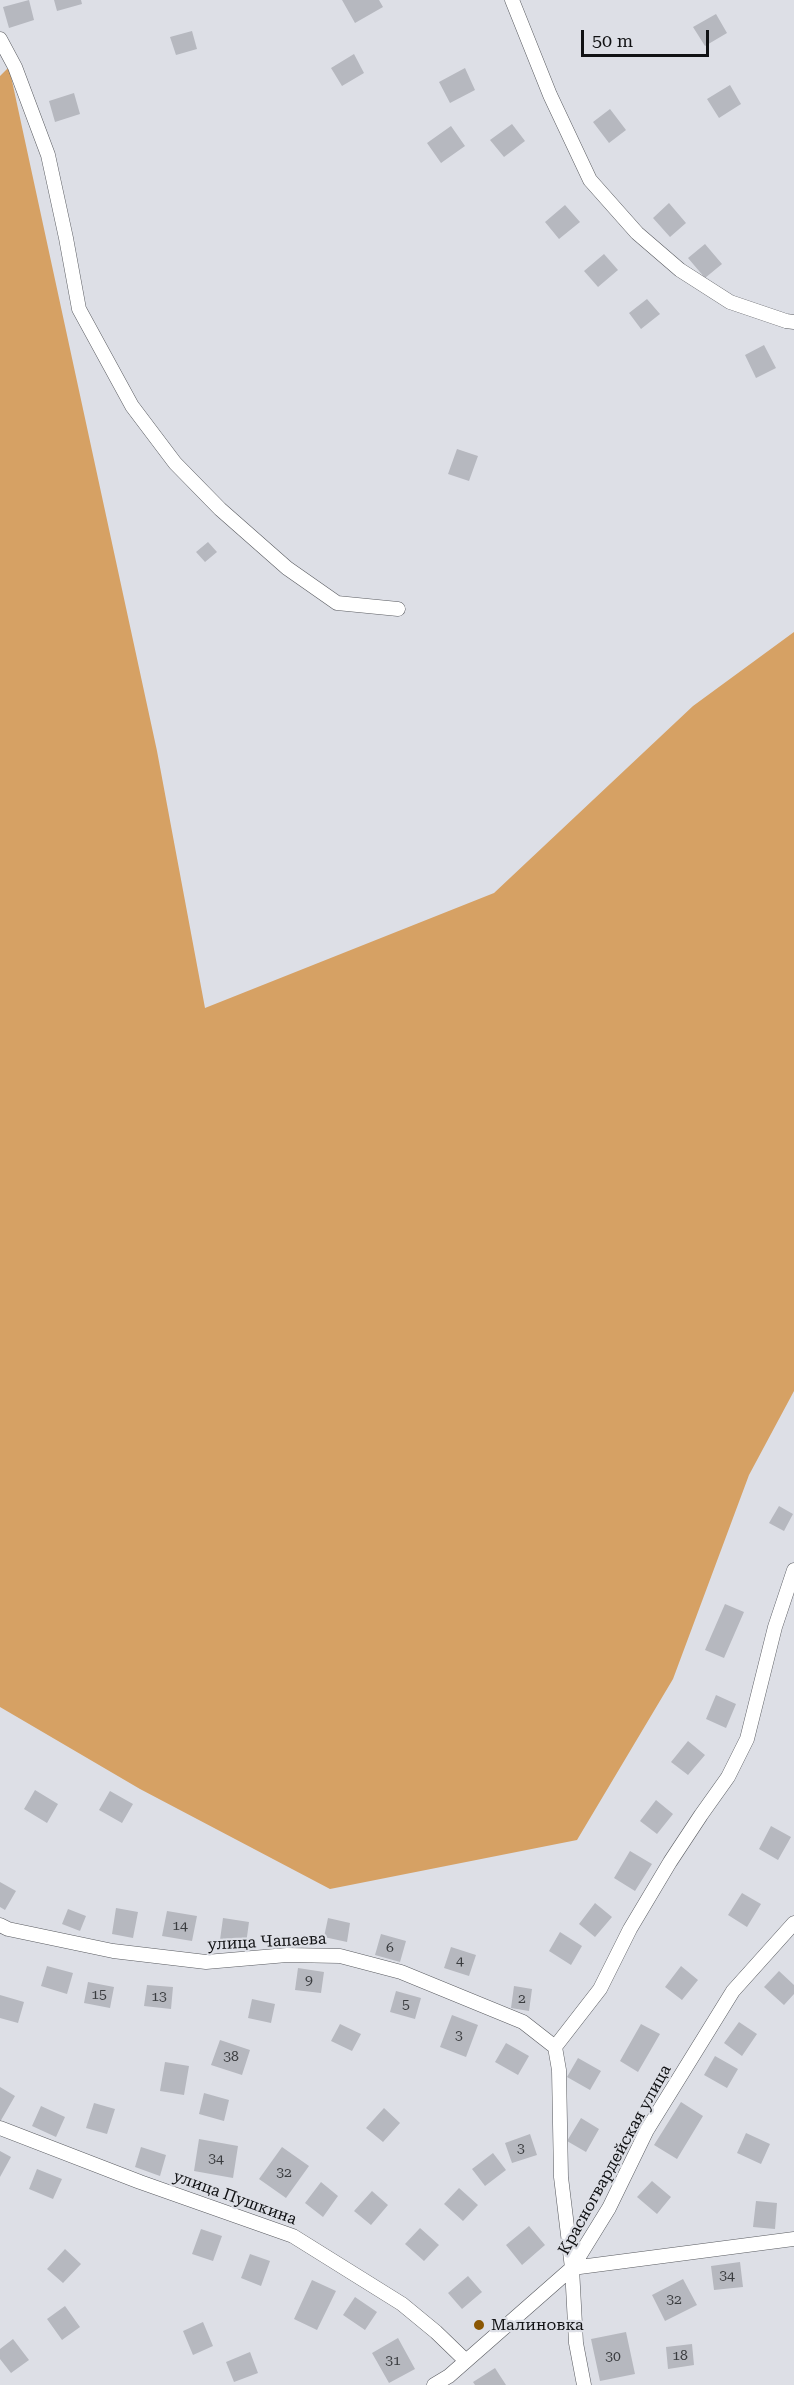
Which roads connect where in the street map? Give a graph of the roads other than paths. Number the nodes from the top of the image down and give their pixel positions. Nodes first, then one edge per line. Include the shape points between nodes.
1 (512, 0) edge
2 (0, 39) edge
3 (794, 322) edge
4 (398, 609) dead end
5 (794, 1570) edge
6 (794, 1923) edge
7 (0, 1925) edge
8 (555, 2047) junction
9 (0, 2128) edge
10 (794, 2238) edge
11 (572, 2268) junction
12 (465, 2360) junction
13 (434, 2385) edge
14 (584, 2385) edge

1 - 3 street via 550,96 590,180 638,233 680,270 730,302
2 - 4 street via 15,67 48,155 79,309 132,406 175,463 220,510 287,568 337,603
5 - 8 street via 747,1738 728,1778 670,1862 600,1989
6 - 11 street, Красногвардейская улица via 733,1991 647,2130 609,2208
7 - 8 street, улица Чапаева via 113,1952 206,1962 287,1955 340,1956 401,1972 523,2022
8 - 11 street via 561,2177
9 - 12 street, улица Пушкина via 293,2236 402,2304
10 - 11 street
11 - 12 street, Красногвардейская улица
11 - 14 street via 576,2343
12 - 13 street, Красногвардейская улица

